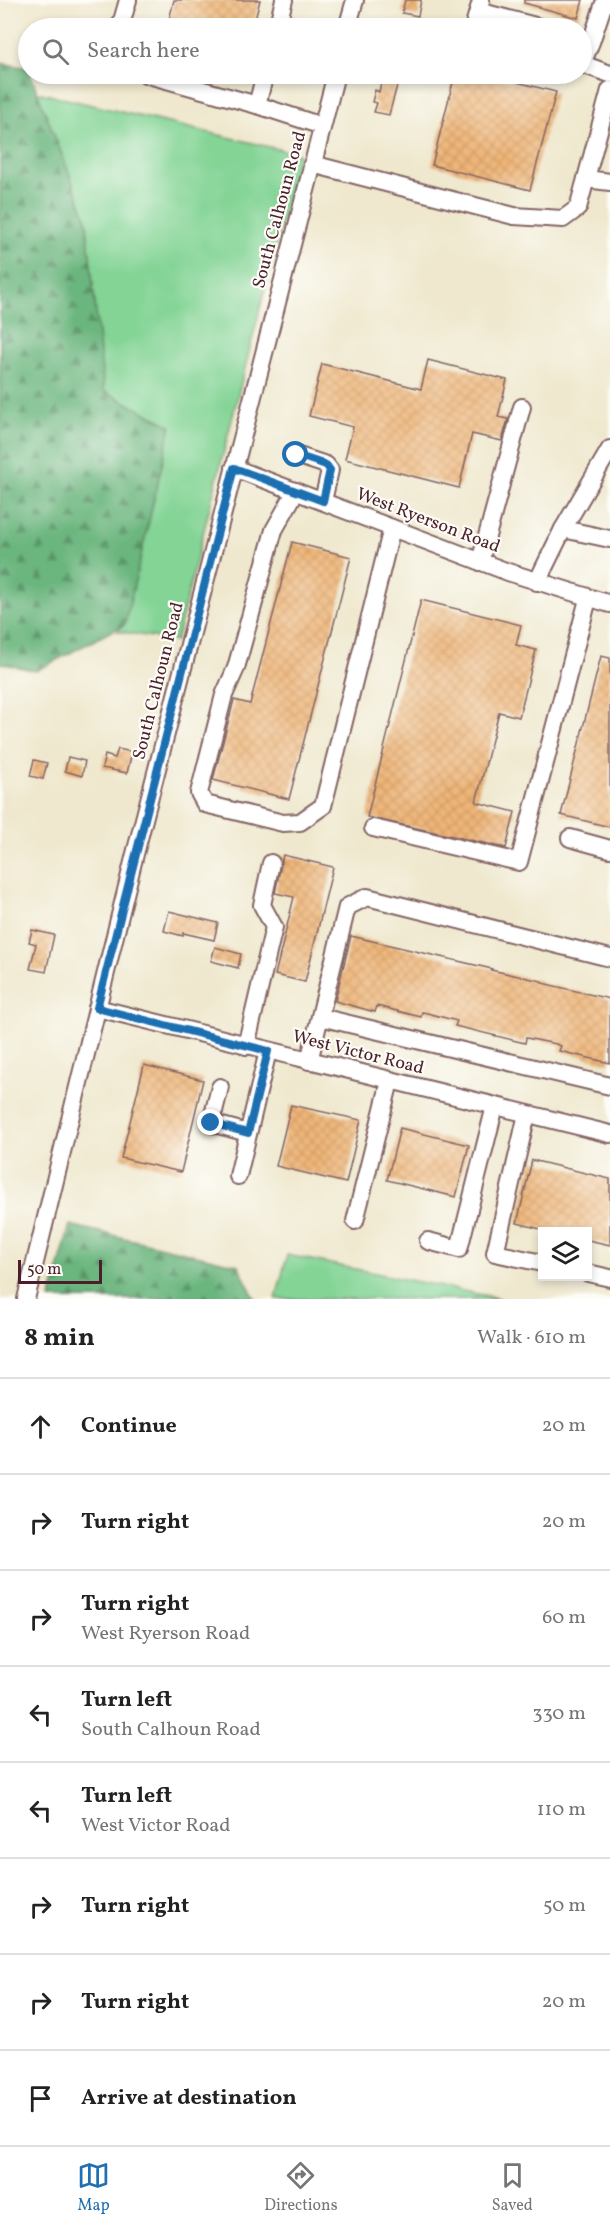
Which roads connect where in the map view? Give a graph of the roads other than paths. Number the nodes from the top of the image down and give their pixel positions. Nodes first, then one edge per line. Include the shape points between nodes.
1 (128, 0) edge
2 (284, 0) edge
3 (355, 0) edge
4 (604, 0) edge
5 (480, 5) edge
6 (123, 18) edge
7 (280, 18) edge
8 (350, 18) edge
9 (516, 18) edge
10 (592, 27) edge
11 (592, 68) edge
12 (610, 74) edge
13 (181, 84) edge
14 (262, 84) edge
15 (333, 84) edge
16 (610, 90) edge
17 (257, 105) junction
18 (322, 126) junction
19 (312, 164) junction
20 (586, 179) junction
21 (610, 182) edge
22 (522, 407) dead end
23 (610, 449) edge
24 (296, 455) dead end
25 (234, 468) junction
26 (296, 491) junction
27 (323, 501) junction
28 (392, 528) junction
29 (563, 529) junction
30 (610, 539) edge
31 (480, 561) junction
32 (537, 582) junction
33 (588, 599) junction
34 (610, 604) edge
35 (374, 828) dead end
36 (570, 838) dead end
37 (610, 849) edge
38 (271, 863) dead end
39 (610, 958) edge
40 (97, 1008) junction
41 (320, 1017) junction
42 (246, 1046) junction
43 (268, 1051) junction
44 (309, 1061) junction
45 (390, 1080) junction
46 (610, 1086) edge
47 (220, 1087) dead end
48 (495, 1106) junction
49 (527, 1114) junction
50 (248, 1133) junction
51 (610, 1134) edge
52 (238, 1176) dead end
53 (356, 1221) dead end
54 (428, 1241) dead end
55 (538, 1262) edge
56 (592, 1274) edge
57 (610, 1278) edge
58 (26, 1299) edge

1 - 6 street
2 - 7 street
3 - 8 street
4 - 10 street
5 - 9 street
11 - 12 street
13 - 17 street
14 - 17 street
15 - 18 street, South Calhoun Road
16 - 20 street
17 - 18 street
18 - 19 street, South Calhoun Road
19 - 20 street via 514,216 563,219 578,208
19 - 25 street, South Calhoun Road
20 - 21 street
22 - 31 street
23 - 29 street
24 - 27 street via 330,470
25 - 26 street, West Ryerson Road
25 - 40 street, South Calhoun Road
26 - 27 street, West Ryerson Road
26 - 28 street via 274,530 236,668 224,695 198,793 205,804 283,823 300,822 323,806
27 - 28 street, West Ryerson Road
28 - 31 street, West Ryerson Road
29 - 30 street
29 - 32 street
31 - 32 street, West Ryerson Road
32 - 33 street, West Ryerson Road
33 - 34 street, West Ryerson Road
33 - 35 street via 519,862
36 - 37 street
38 - 42 street via 262,905 274,927
39 - 41 street via 367,897 347,907
40 - 42 street, West Victor Road
40 - 58 street, South Calhoun Road
41 - 44 street
41 - 46 street
42 - 43 street, West Victor Road
43 - 44 street, West Victor Road
43 - 50 street
44 - 45 street, West Victor Road
45 - 48 street, West Victor Road
45 - 53 street
47 - 50 street via 211,1123
48 - 49 street, West Victor Road
48 - 54 street via 459,1249
49 - 51 street, West Victor Road
49 - 55 street via 495,1253
50 - 52 street
56 - 57 street

